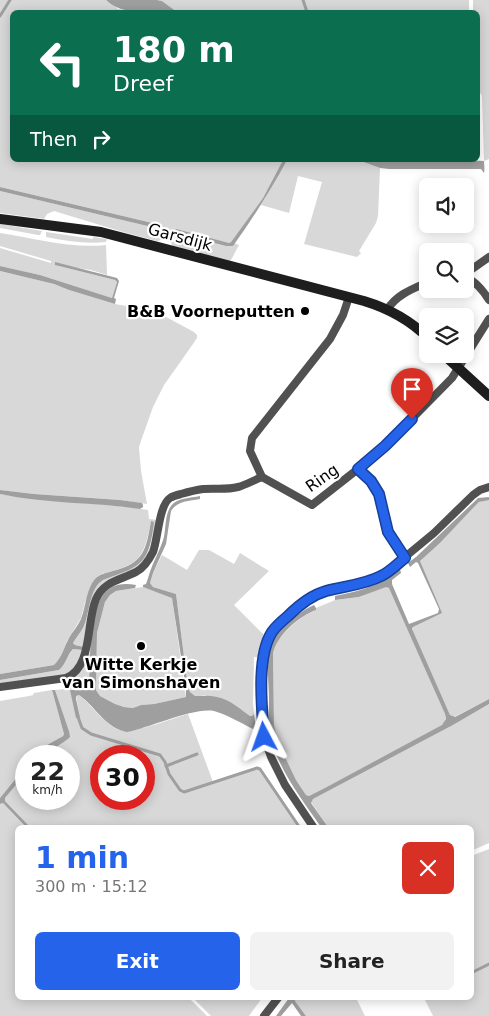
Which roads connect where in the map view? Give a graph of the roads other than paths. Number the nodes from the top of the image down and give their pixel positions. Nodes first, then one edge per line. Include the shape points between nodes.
1 (0, 219) edge
2 (489, 258) edge
3 (474, 269) edge
4 (474, 282) edge
5 (419, 286) edge
6 (349, 296) junction
7 (489, 300) edge
8 (387, 310) junction
9 (489, 319) edge
10 (419, 331) edge
11 (454, 363) edge
12 (458, 367) junction
13 (489, 396) edge
14 (358, 469) junction
15 (262, 477) junction
16 (489, 487) edge
17 (405, 558) junction
18 (0, 687) edge
19 (312, 825) edge
20 (276, 1000) edge
21 (264, 1016) edge

1 - 6 main road, Garsdijk via 101,232
2 - 3 street
4 - 7 street
5 - 8 street via 399,296
6 - 8 main road, Garsdijk
6 - 15 street via 330,339 252,438 250,451
8 - 10 main road, Garsdijk
9 - 12 street, Ring
11 - 12 main road
12 - 13 main road
12 - 14 street, Ring via 452,378
14 - 15 street, Ring via 312,505
14 - 17 street via 379,494 388,532
15 - 18 street via 239,487 203,489 170,498 163,509 153,551 147,562 137,572 106,585 96,599 83,660 77,671 66,678
16 - 17 street via 463,503
17 - 19 street via 382,576 308,600 276,626 267,641 262,663 264,737 285,785
20 - 21 street

